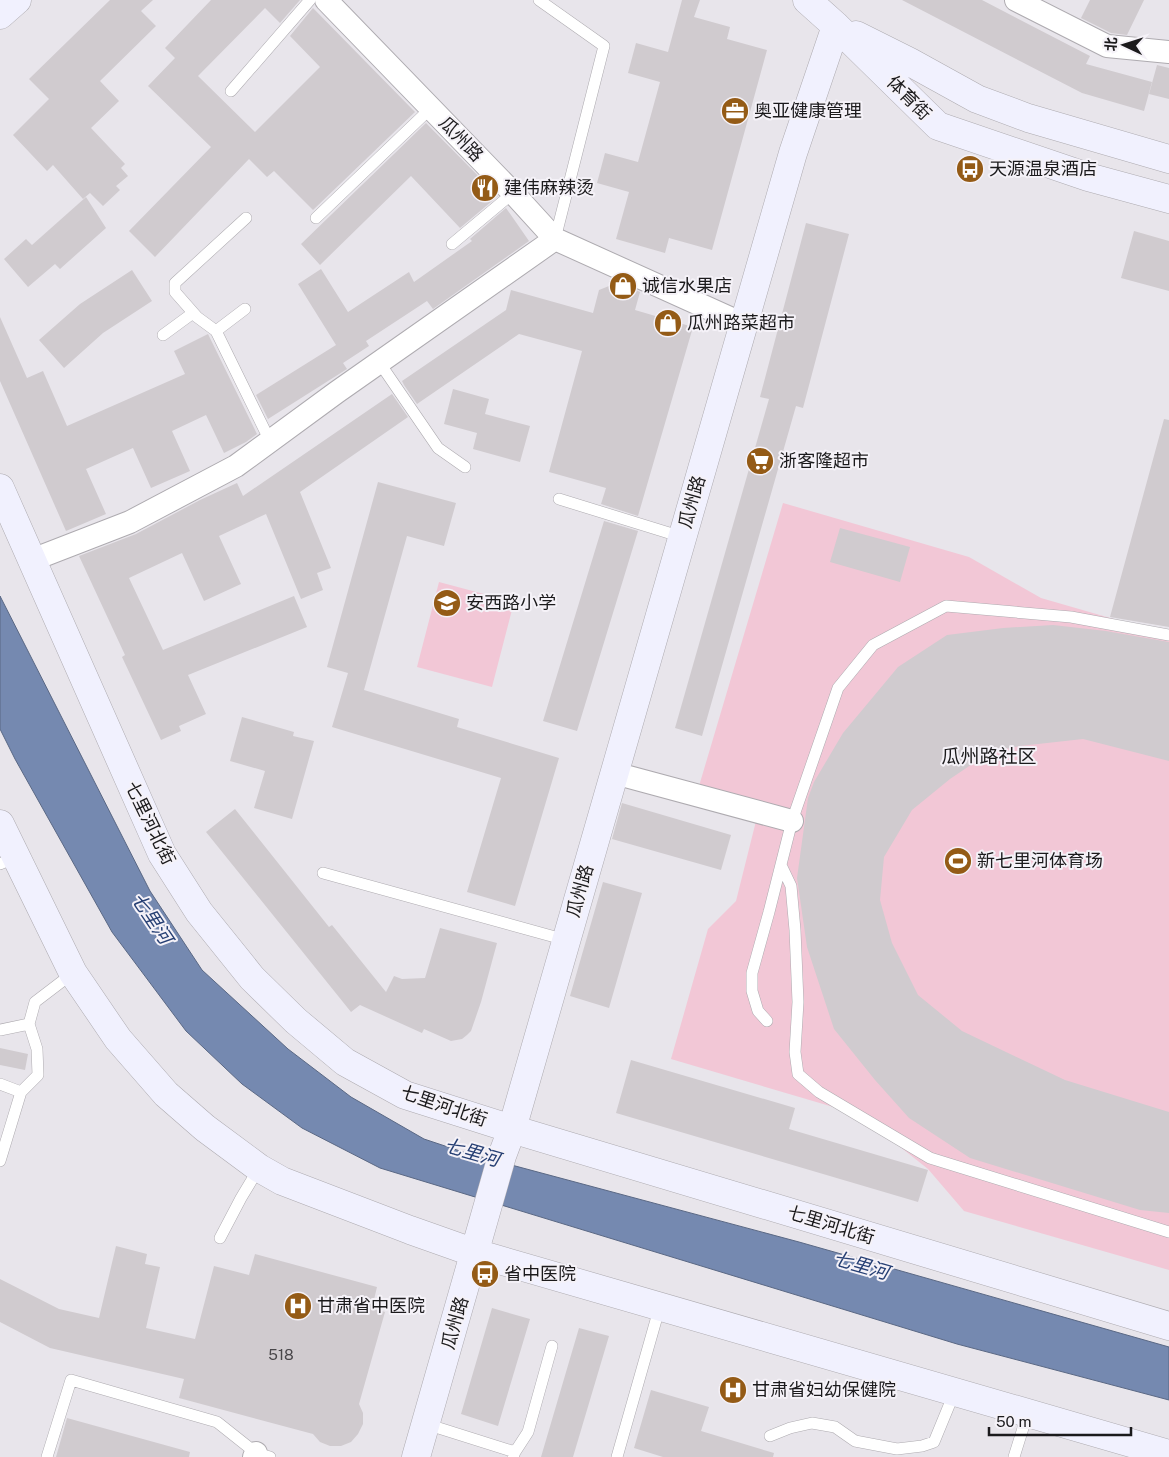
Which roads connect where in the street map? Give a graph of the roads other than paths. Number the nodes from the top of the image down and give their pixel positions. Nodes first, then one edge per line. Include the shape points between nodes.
1 (17, 0) edge
2 (310, 0) edge
3 (326, 0) edge
4 (539, 0) edge
5 (807, 0) edge
6 (1016, 0) edge
7 (0, 15) edge
8 (836, 26) junction
9 (1169, 52) edge
10 (231, 91) dead end
11 (431, 108) junction
12 (1169, 159) edge
13 (513, 193) junction
14 (1169, 199) edge
15 (246, 218) dead end
16 (316, 218) dead end
17 (555, 239) junction
18 (452, 244) dead end
19 (245, 310) dead end
20 (193, 313) junction
21 (743, 324) junction
22 (216, 331) junction
23 (163, 335) dead end
24 (379, 362) junction
25 (270, 441) junction
26 (465, 467) dead end
27 (0, 488) edge
28 (559, 499) dead end
29 (682, 537) junction
30 (32, 560) junction
31 (1169, 635) edge
32 (614, 773) junction
33 (792, 822) junction
34 (0, 824) edge
35 (8, 861) edge
36 (781, 865) junction
37 (323, 873) dead end
38 (566, 940) junction
39 (73, 973) junction
40 (767, 1021) dead end
41 (30, 1024) junction
42 (0, 1030) edge
43 (0, 1084) edge
44 (21, 1092) junction
45 (512, 1129) junction
46 (0, 1161) edge
47 (259, 1168) junction
48 (1169, 1232) edge
49 (220, 1238) dead end
50 (475, 1253) junction
51 (660, 1306) junction
52 (1169, 1326) edge
53 (552, 1346) dead end
54 (955, 1391) junction
55 (1028, 1412) junction
56 (426, 1424) junction
57 (770, 1436) dead end
58 (514, 1454) edge
59 (1169, 1454) edge
60 (260, 1456) edge
61 (47, 1457) edge
62 (416, 1457) edge
63 (617, 1457) edge
64 (1014, 1457) edge

1 - 7 street
2 - 10 lane
3 - 11 street, 瓜州路
4 - 17 lane via 604,46
5 - 8 street, 体育街
6 - 9 street via 1107,46
8 - 12 street, 体育街 via 977,99 1028,118
8 - 14 street, 体育街 via 938,126 1088,177
8 - 21 street, 瓜州路 via 793,154
11 - 13 street, 瓜州路
11 - 16 lane
13 - 17 street, 瓜州路
13 - 18 lane
15 - 20 lane via 175,283 175,292
17 - 21 street, 瓜州路
17 - 24 street
19 - 22 lane
20 - 22 lane
20 - 23 lane
21 - 29 street, 瓜州路
22 - 25 lane
24 - 25 street
24 - 26 lane via 438,448
25 - 30 street via 236,466 130,522
27 - 30 street, 七里河北街
28 - 29 lane
29 - 32 street, 瓜州路
30 - 45 street, 七里河北街 via 162,854 199,912 252,978 344,1062 404,1095
31 - 33 lane via 1071,617 946,606 873,645 838,688
32 - 33 street
32 - 38 street, 瓜州路
33 - 36 lane
34 - 35 street
35 - 39 street
36 - 40 lane via 752,973 752,991 758,1011
36 - 48 lane via 791,886 795,930 798,1002 795,1052 798,1074 818,1092 930,1158
37 - 38 lane
38 - 45 street, 瓜州路
39 - 41 lane via 35,1002
39 - 47 street via 118,1039 166,1094
41 - 42 lane
41 - 44 lane via 38,1050 38,1075
43 - 44 lane
44 - 46 lane
45 - 50 street, 瓜州路
45 - 52 street, 七里河北街
47 - 49 lane
47 - 50 street via 282,1181
50 - 51 street
50 - 56 street, 瓜州路
51 - 54 street
51 - 63 lane
53 - 58 lane via 528,1432
54 - 55 street
54 - 57 lane via 934,1442 922,1446 897,1449 855,1441 835,1427 812,1423
55 - 59 street
55 - 64 lane
56 - 58 lane
56 - 62 street, 瓜州路
60 - 61 lane via 217,1422 71,1380

